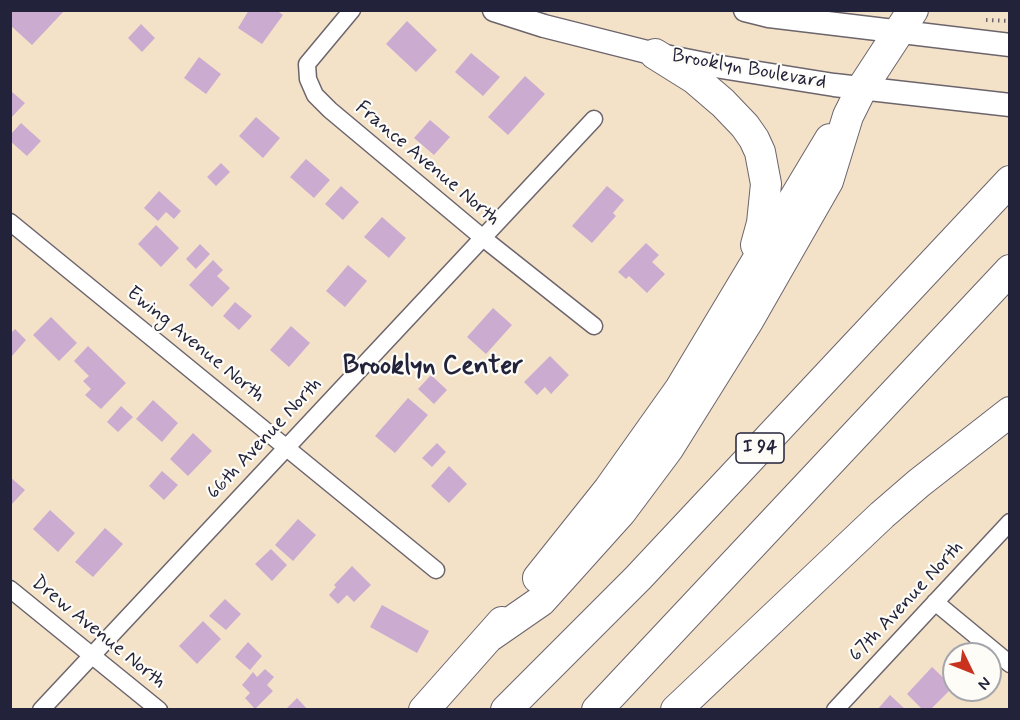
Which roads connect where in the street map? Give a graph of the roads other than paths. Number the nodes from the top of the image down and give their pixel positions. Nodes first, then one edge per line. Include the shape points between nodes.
1 (352, 10) edge
2 (494, 10) edge
3 (745, 10) edge
4 (905, 21) edge
5 (1010, 45) edge
6 (655, 54) junction
7 (862, 88) junction
8 (1010, 105) edge
9 (848, 116) junction
10 (594, 119) dead end
11 (1010, 181) edge
12 (10, 222) edge
13 (483, 238) junction
14 (1010, 270) edge
15 (745, 280) junction
16 (594, 326) dead end
17 (1010, 412) edge
18 (286, 447) junction
19 (1010, 522) edge
20 (436, 570) dead end
21 (10, 589) edge
22 (935, 602) junction
23 (489, 637) junction
24 (92, 655) junction
25 (1010, 664) edge
26 (41, 710) edge
27 (159, 710) edge
28 (424, 710) edge
29 (506, 710) edge
30 (597, 710) edge
31 (676, 710) edge
32 (835, 710) edge

1 - 13 street, France Avenue North via 307,64 315,95
2 - 6 main road, Brooklyn Boulevard
3 - 4 main road via 769,16
4 - 5 main road
4 - 7 highway
6 - 7 main road, Brooklyn Boulevard
6 - 15 highway via 695,79 723,103 746,126 760,152 765,205
7 - 8 main road, Brooklyn Boulevard
7 - 9 highway
9 - 15 highway via 826,145
9 - 23 highway via 828,181 748,321 668,449 621,512 541,601
10 - 13 street, 66th Avenue North
11 - 29 highway, I 94 via 638,578
12 - 18 street, Ewing Avenue North
13 - 16 street, France Avenue North
13 - 18 street, 66th Avenue North
14 - 30 highway
15 - 23 highway via 701,355 634,455
17 - 31 highway via 858,537
18 - 20 street, Ewing Avenue North
18 - 24 street, 66th Avenue North
19 - 22 street, 67th Avenue North
21 - 24 street, Drew Avenue North
22 - 25 street
22 - 32 street, 67th Avenue North
23 - 28 highway
24 - 26 street, 66th Avenue North
24 - 27 street, Drew Avenue North

